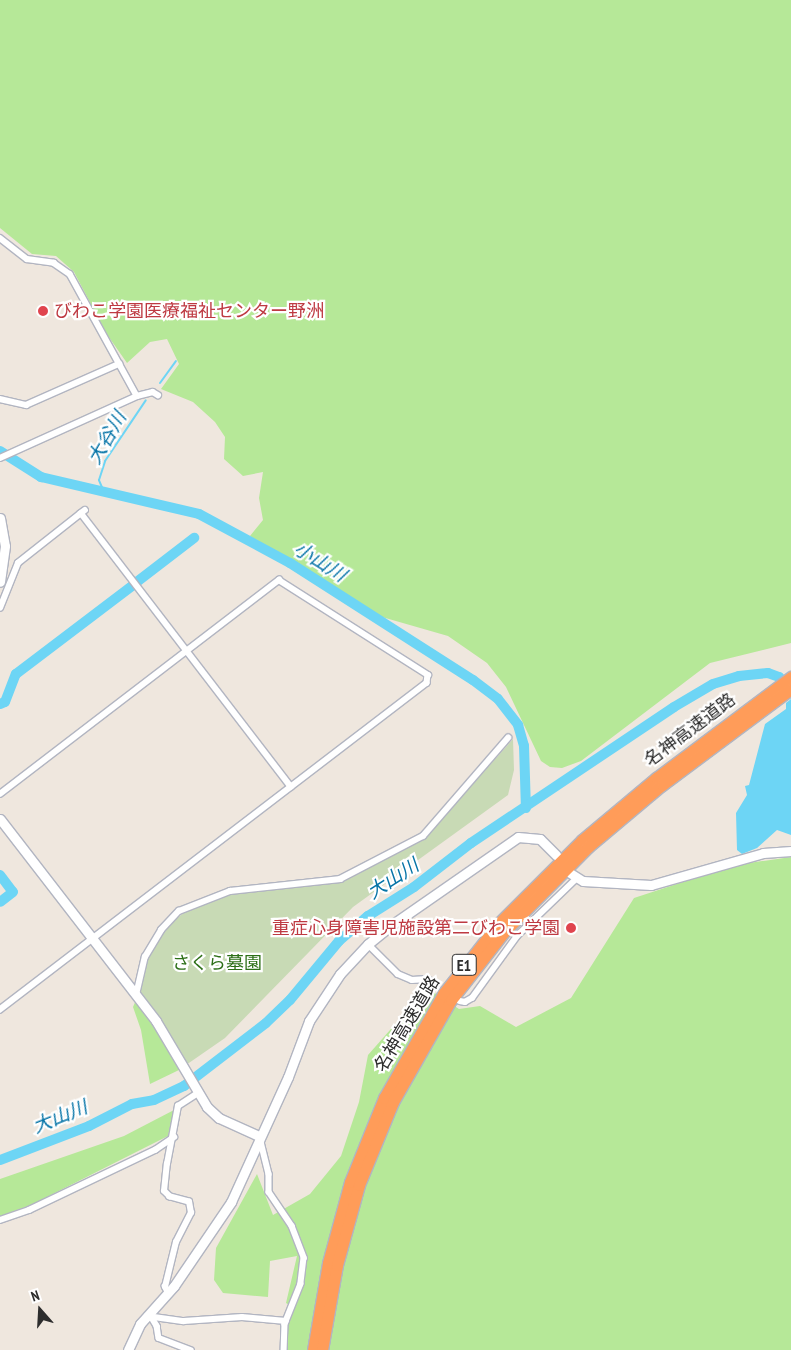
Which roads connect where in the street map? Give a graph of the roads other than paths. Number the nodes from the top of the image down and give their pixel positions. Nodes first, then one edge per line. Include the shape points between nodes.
1 (0, 238) edge
2 (119, 364) junction
3 (158, 395) dead end
4 (137, 396) junction
5 (0, 399) edge
6 (0, 458) edge
7 (0, 518) edge
8 (0, 582) edge
9 (0, 608) edge
10 (186, 651) junction
11 (791, 677) edge
12 (791, 689) edge
13 (778, 692) junction
14 (508, 738) dead end
15 (290, 787) junction
16 (0, 794) edge
17 (0, 819) edge
18 (791, 851) edge
19 (556, 855) dead end
20 (573, 876) joint
21 (93, 939) junction
22 (368, 944) junction
23 (437, 984) dead end
24 (136, 995) junction
25 (460, 1001) dead end
26 (0, 1010) edge
27 (197, 1092) junction
28 (259, 1136) junction
29 (174, 1137) junction
30 (0, 1220) edge
31 (168, 1293) junction
32 (149, 1316) junction
33 (286, 1321) junction
34 (128, 1350) edge
35 (191, 1350) edge
36 (284, 1350) edge
37 (313, 1350) edge
38 (322, 1350) edge

1 - 2 street via 27,259 54,263 70,274
2 - 4 street
2 - 5 street via 26,405
3 - 4 street via 153,392
4 - 6 street
7 - 8 street via 5,546
9 - 10 street via 18,563 83,511
10 - 15 street
10 - 15 street via 279,580 428,675 427,683
10 - 16 street
11 - 13 highway, 名神高速道路 / E1
12 - 13 highway, 名神高速道路 / E1
13 - 37 highway, 名神高速道路 / E1 via 656,778 582,840 498,924 443,994 384,1098 350,1182 328,1263
13 - 38 highway, 名神高速道路 / E1 via 588,847 505,931 451,1000 393,1102 359,1185 337,1265
14 - 24 street via 423,836 340,879 230,891 179,911 160,930 145,957
15 - 21 street
17 - 21 street
18 - 20 street via 763,853 660,884
19 - 22 street via 540,839 518,837
20 - 25 street via 517,936 472,998
21 - 24 street
21 - 26 street
22 - 23 street via 398,974
22 - 28 street via 318,1004
24 - 27 street via 156,1021
27 - 28 street via 219,1118
27 - 29 street via 178,1106
28 - 31 street via 231,1202
28 - 33 street via 269,1174 269,1192 292,1226 304,1258 301,1284
29 - 30 street via 155,1150 29,1210
29 - 31 street via 166,1164 164,1191 170,1197 189,1202 191,1213 176,1242 164,1287
31 - 32 street
32 - 33 street via 184,1321 242,1317
32 - 34 street via 132,1335
32 - 35 street via 157,1326 159,1338
33 - 36 street

